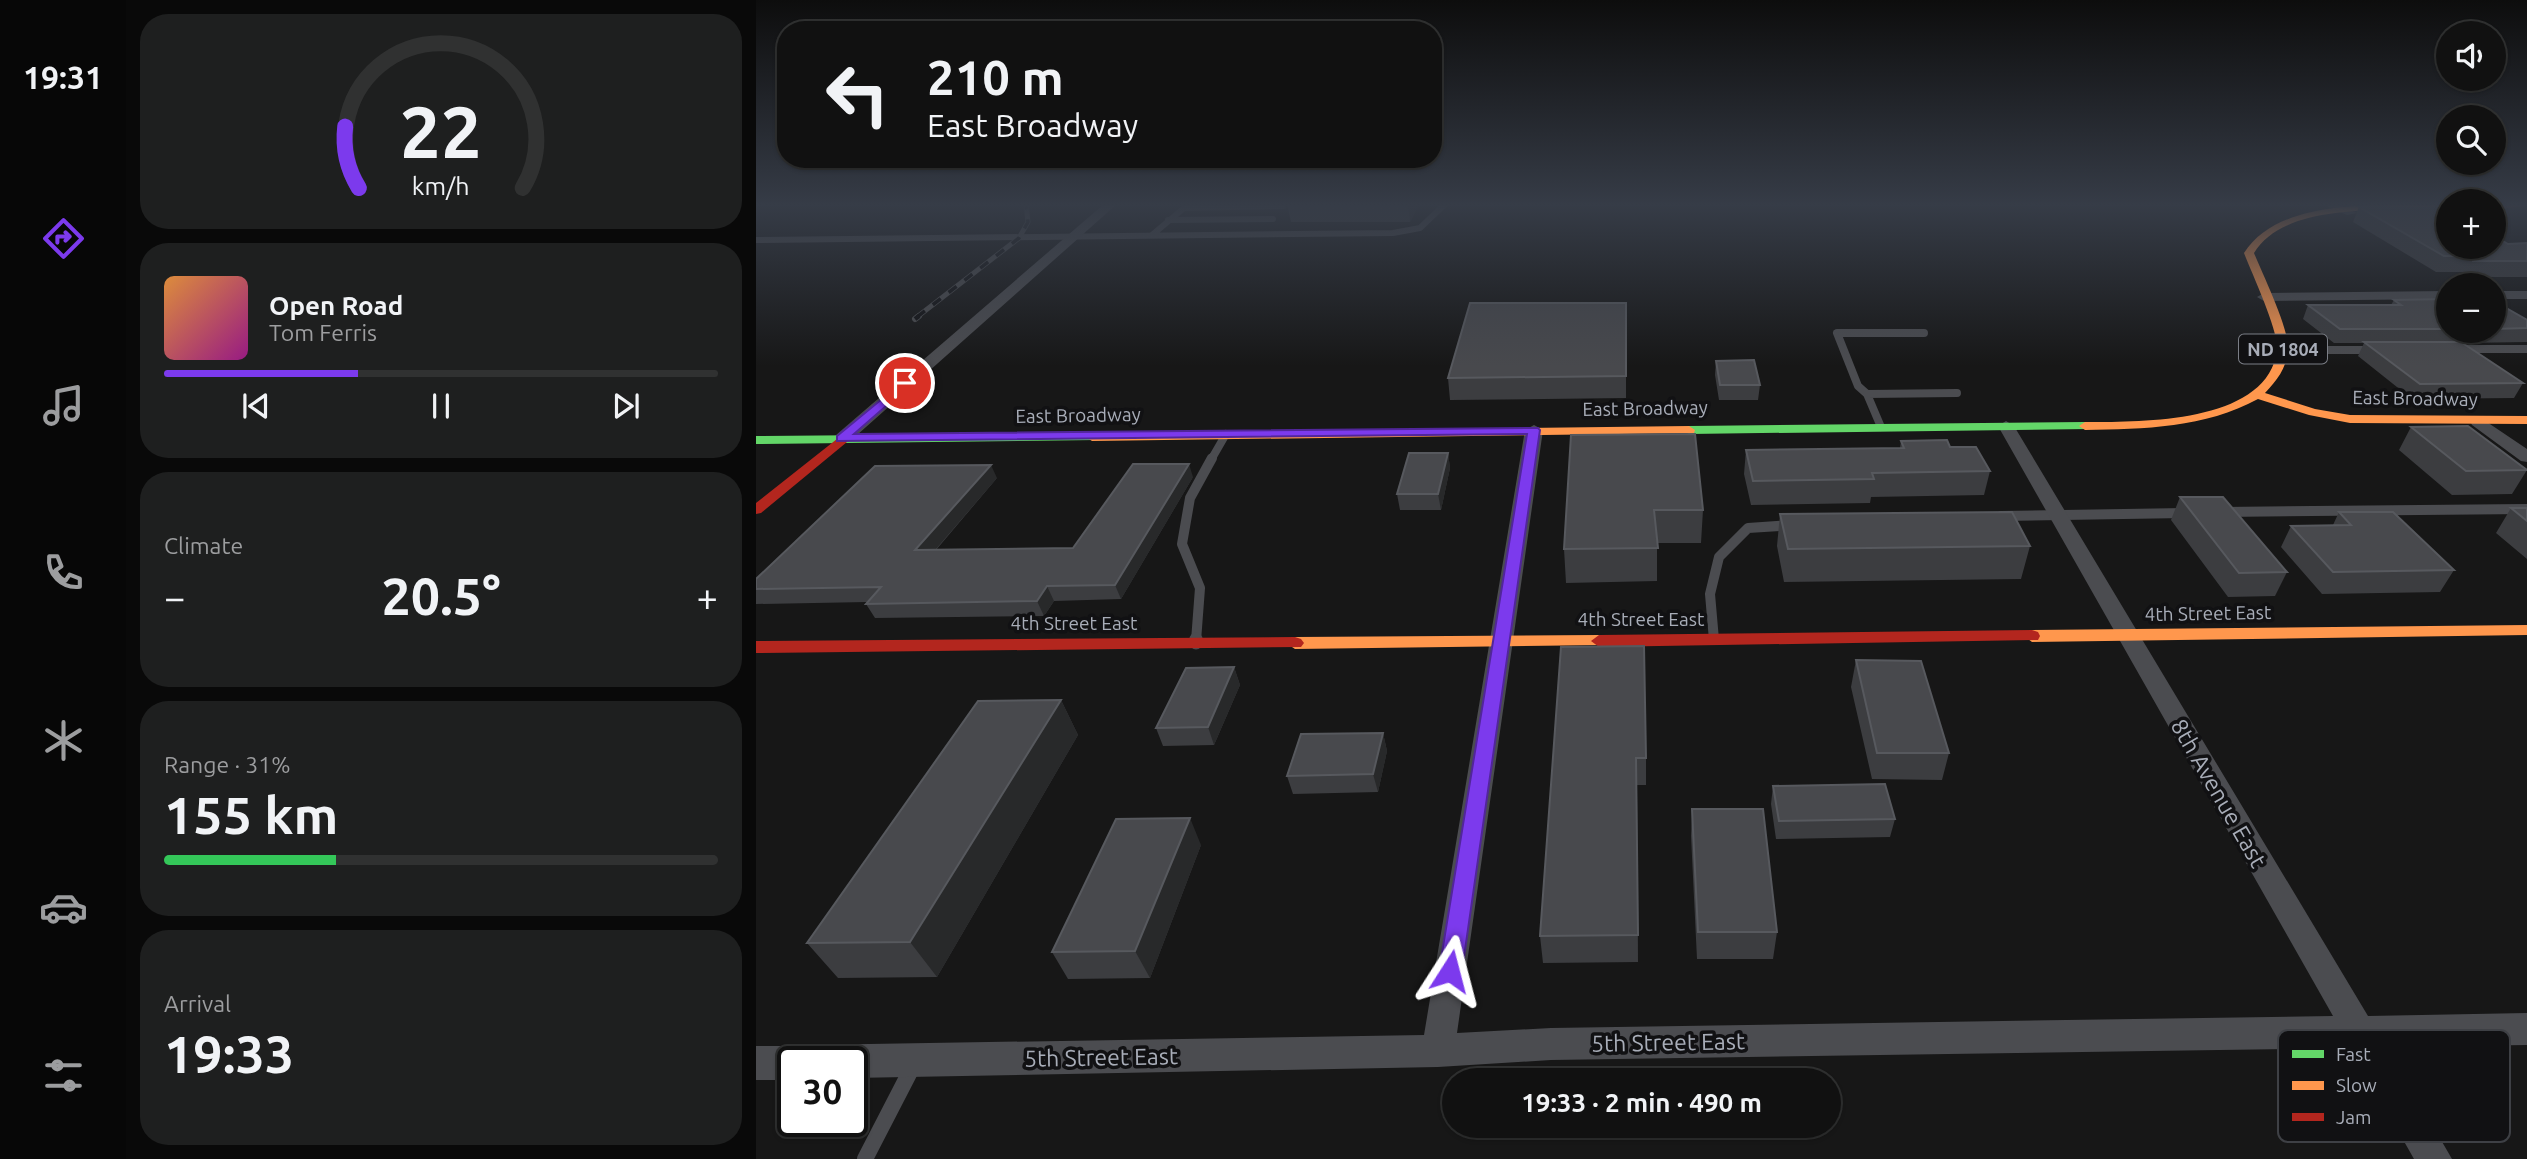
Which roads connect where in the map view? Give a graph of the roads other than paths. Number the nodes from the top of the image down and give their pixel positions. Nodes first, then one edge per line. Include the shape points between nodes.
1 (1048, 258) edge
2 (2251, 258) edge
3 (2436, 295) edge
4 (2506, 295) edge
5 (2527, 295) edge
6 (2264, 297) junction
7 (1924, 333) dead end
8 (2445, 349) edge
9 (2527, 349) edge
10 (2323, 350) dead end
11 (2377, 350) edge
12 (1956, 393) dead end
13 (1867, 394) junction
14 (2258, 395) junction
15 (2527, 420) edge
16 (2478, 421) junction
17 (2006, 426) junction
18 (1881, 427) junction
19 (1534, 430) junction
20 (1226, 434) junction
21 (842, 439) junction
22 (756, 440) edge
23 (2527, 457) edge
24 (2527, 509) edge
25 (756, 510) edge
26 (2208, 512) edge
27 (2194, 513) edge
28 (2055, 514) junction
29 (1987, 517) edge
30 (1800, 525) edge
31 (2527, 630) edge
32 (2126, 635) junction
33 (1714, 640) junction
34 (1502, 641) junction
35 (1196, 643) junction
36 (756, 647) edge
37 (2527, 1029) edge
38 (2359, 1030) edge
39 (2471, 1030) edge
40 (2278, 1033) edge
41 (1438, 1051) junction
42 (916, 1060) junction
43 (868, 1061) edge
44 (756, 1063) edge
45 (777, 1063) edge
46 (2424, 1142) edge
47 (865, 1159) edge
48 (2434, 1159) edge

1 - 21 street
2 - 6 main road, ND 1804
3 - 6 street
4 - 5 street
6 - 14 main road, ND 1804 via 2284,355 2277,375
7 - 13 lane via 1837,333 1858,386
8 - 9 lane
10 - 11 lane
12 - 13 lane
13 - 18 lane
14 - 16 main road, East Broadway via 2350,419
14 - 17 main road, East Broadway / ND 1804 via 2221,411 2167,422
15 - 16 main road, East Broadway
16 - 23 street
17 - 18 main road, East Broadway / ND 1804
17 - 28 street, 8th Avenue East
18 - 19 main road, East Broadway / ND 1804
19 - 20 main road, East Broadway / ND 1804
19 - 34 street
20 - 21 main road, East Broadway / ND 1804
20 - 35 lane via 1189,498 1182,544 1200,587
21 - 22 main road, East Broadway / ND 1804
21 - 25 main road
24 - 26 lane
27 - 28 lane
28 - 29 lane
28 - 32 street, 8th Avenue East
30 - 33 lane via 1748,527 1719,557 1710,594
31 - 32 main road, 4th Street East
32 - 33 main road, 4th Street East
32 - 38 street, 8th Avenue East
33 - 34 main road, 4th Street East
34 - 35 main road, 4th Street East
34 - 41 street
35 - 36 main road, 4th Street East
37 - 39 street, 5th Street East
40 - 41 street, 5th Street East via 1564,1044
41 - 42 street, 5th Street East
42 - 43 street, 5th Street East
42 - 47 lane
44 - 45 street
46 - 48 street, 8th Avenue East

